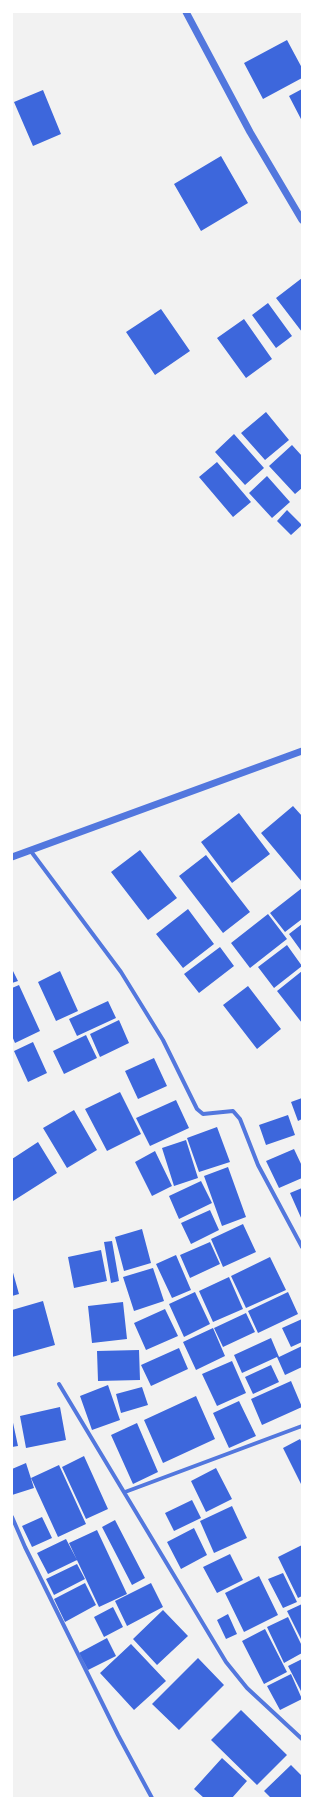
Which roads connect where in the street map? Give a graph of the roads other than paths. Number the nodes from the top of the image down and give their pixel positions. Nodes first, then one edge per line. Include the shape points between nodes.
1 (186, 12) edge
2 (302, 220) edge
3 (302, 751) edge
4 (30, 850) junction
5 (12, 857) edge
6 (302, 1247) edge
7 (59, 1384) dead end
8 (302, 1426) edge
9 (125, 1492) junction
10 (12, 1517) edge
11 (302, 1739) edge
12 (152, 1798) edge

1 - 2 street via 250,132
3 - 4 street
4 - 5 street
4 - 6 street via 121,972 163,1040 197,1109 203,1114 233,1111 240,1119 258,1165
7 - 9 street
8 - 9 street
9 - 11 street via 226,1662 247,1688
10 - 12 street

